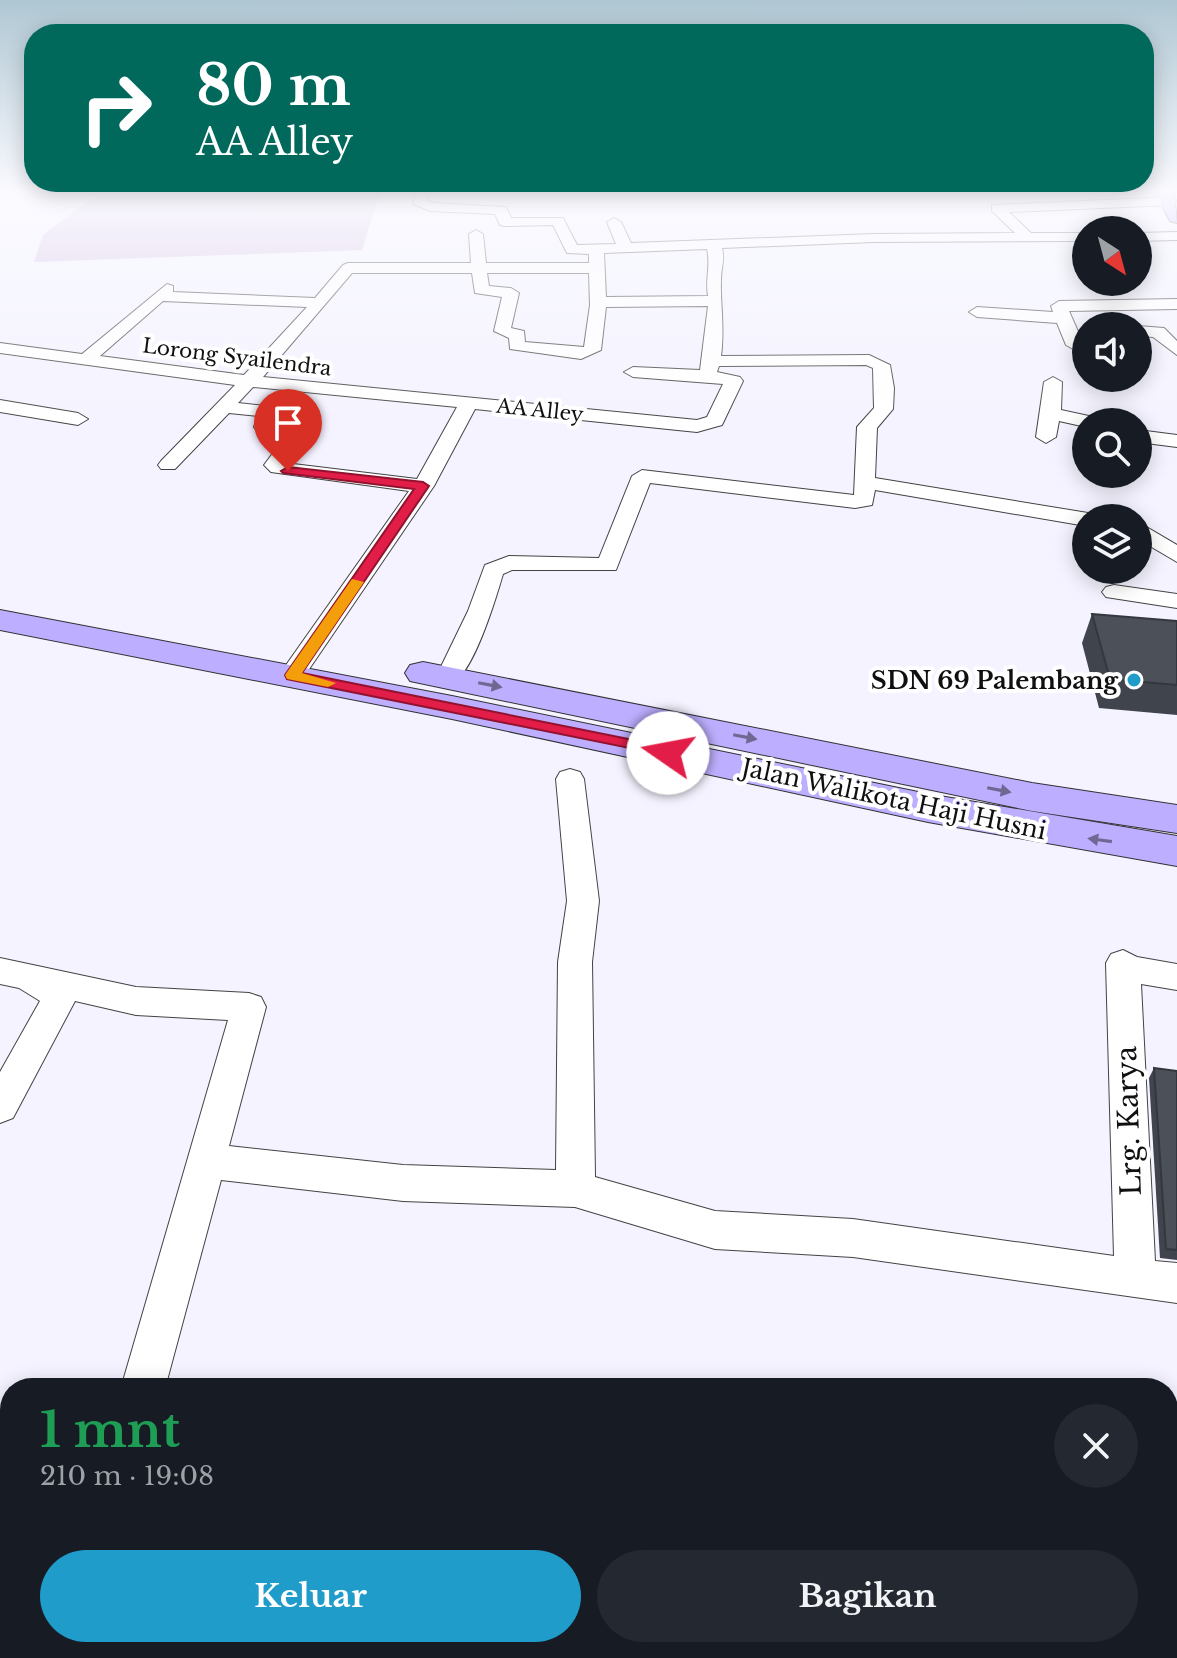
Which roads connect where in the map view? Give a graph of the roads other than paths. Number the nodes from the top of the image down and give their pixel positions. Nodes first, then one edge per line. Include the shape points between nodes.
1 (347, 269) edge
2 (481, 269) edge
3 (597, 269) edge
4 (715, 269) edge
5 (716, 301) junction
6 (599, 302) junction
7 (319, 303) junction
8 (1177, 304) edge
9 (977, 312) dead end
10 (1072, 329) edge
11 (1072, 331) edge
12 (1152, 332) edge
13 (0, 348) edge
14 (1177, 350) edge
15 (84, 361) junction
16 (709, 368) junction
17 (633, 372) dead end
18 (249, 381) junction
19 (1053, 382) dead end
20 (469, 403) junction
21 (0, 406) edge
22 (224, 407) junction
23 (1051, 414) junction
24 (1072, 418) edge
25 (78, 419) dead end
26 (1046, 437) dead end
27 (1152, 438) edge
28 (1177, 441) edge
29 (168, 465) dead end
30 (863, 482) junction
31 (423, 486) junction
32 (1072, 517) edge
33 (1152, 538) edge
34 (1177, 555) edge
35 (1114, 592) dead end
36 (0, 598) edge
37 (1177, 601) edge
38 (0, 620) edge
39 (300, 664) junction
40 (449, 677) junction
41 (570, 779) dead end
42 (1177, 819) edge
43 (1177, 851) edge
44 (13, 974) edge
45 (1177, 977) edge
46 (0, 1107) edge
47 (208, 1161) junction
48 (575, 1189) junction
49 (1135, 1279) junction
50 (1177, 1283) edge
51 (146, 1378) edge

1 - 7 street
2 - 6 street via 481,290 511,293 502,331 518,335 518,347 590,352
3 - 6 street
4 - 5 street via 711,285
5 - 6 street
5 - 16 street
7 - 15 street via 165,292
7 - 18 street
8 - 10 street via 1061,306
9 - 11 street
12 - 14 street via 1160,333
13 - 15 street, Lorong Syailendra
15 - 18 street, Lorong Syailendra
16 - 17 street
16 - 20 street, AA Alley via 734,381 715,421 707,426
16 - 30 street via 869,360 881,365 883,409 867,427
18 - 20 street, Lorong Syailendra
18 - 22 street
19 - 23 street
20 - 31 street, AA Alley
21 - 25 street
22 - 29 street
22 - 31 street via 269,411 264,427 299,433 276,460 278,468
23 - 24 street
23 - 26 street
27 - 28 street
30 - 32 street
30 - 40 street via 864,500 859,502 642,476 606,567 509,563 493,570
31 - 39 street, AA Alley
33 - 34 street
35 - 37 street
36 - 39 street, Jalan Walikota Haji Husni
38 - 39 street, Jalan Walikota Haji Husni via 179,657
39 - 40 street, Jalan Walikota Haji Husni
43 -> 39 street, Jalan Walikota Haji Husni via 1071,836
40 -> 42 street, Jalan Walikota Haji Husni via 1032,797
41 - 48 street via 583,901 575,962
44 - 46 street via 55,993 58,1000
44 - 47 street via 136,1001 249,1007
45 - 49 street, Lrg. Karya via 1123,965
47 - 48 street via 403,1183
47 - 51 street
48 - 49 street via 715,1230 853,1238
49 - 50 street

